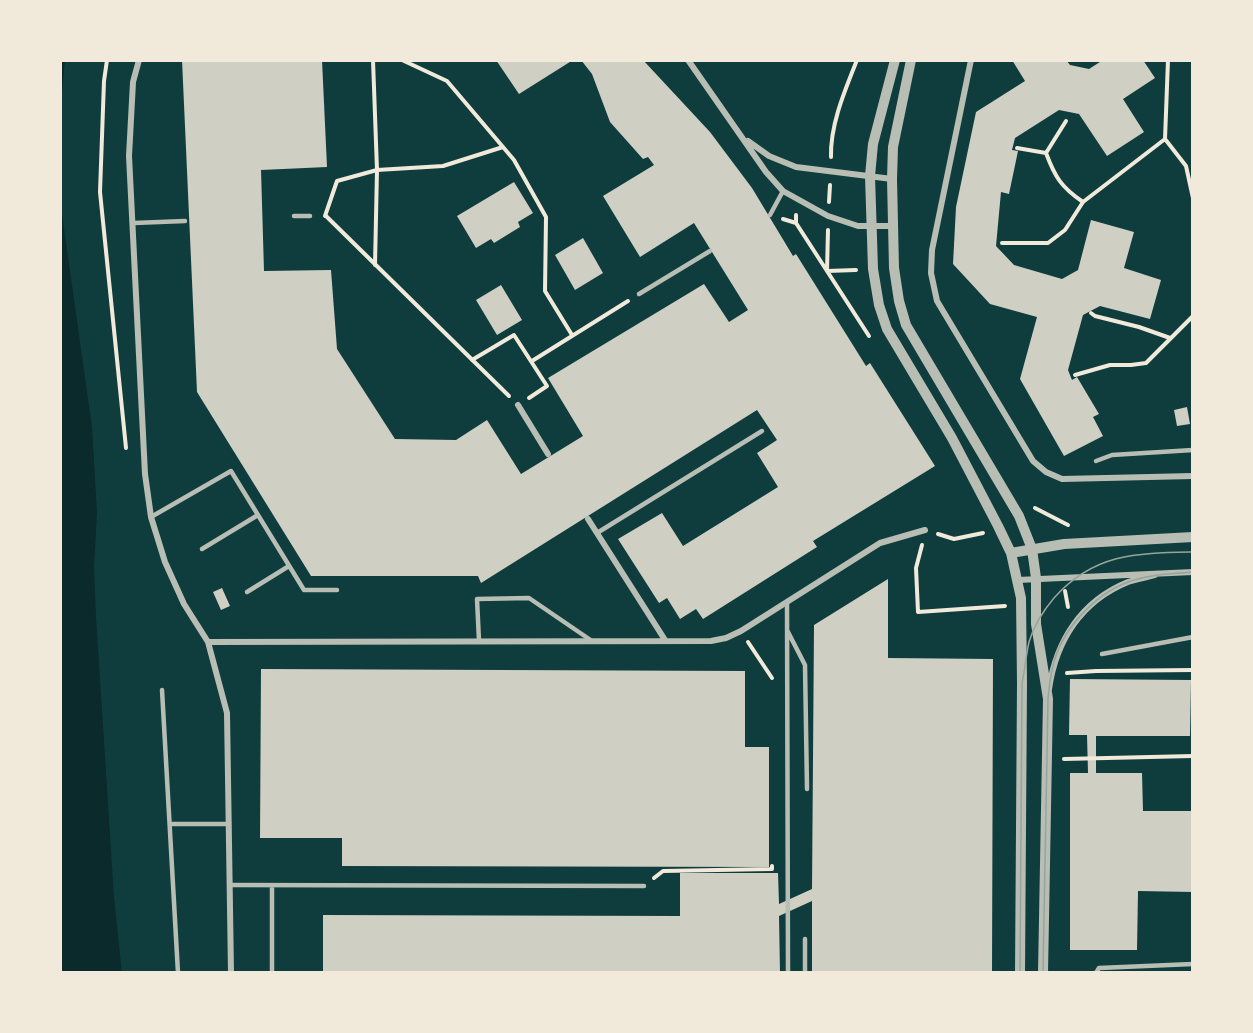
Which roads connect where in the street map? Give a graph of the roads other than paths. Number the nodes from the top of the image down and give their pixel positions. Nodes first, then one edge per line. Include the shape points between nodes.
1 (140, 60) edge
2 (688, 60) edge
3 (895, 60) edge
4 (911, 60) edge
5 (971, 60) edge
6 (743, 137) junction
7 (870, 176) junction
8 (892, 178) junction
9 (783, 191) junction
10 (770, 214) dead end
11 (294, 216) dead end
12 (310, 216) road end
13 (185, 221) dead end
14 (134, 223) junction
15 (872, 226) junction
16 (894, 226) junction
17 (710, 251) dead end
18 (639, 294) road end
19 (518, 405) road end
20 (762, 431) dead end
21 (1193, 450) edge
22 (548, 454) dead end
23 (1096, 461) dead end
24 (1193, 476) edge
25 (258, 515) junction
26 (151, 517) junction
27 (588, 519) dead end
28 (926, 530) road end
29 (597, 533) junction
30 (1193, 537) edge
31 (202, 549) dead end
32 (1032, 549) junction
33 (1011, 553) junction
34 (289, 566) junction
35 (1193, 572) edge
36 (1155, 575) junction
37 (1036, 578) junction
38 (1018, 580) junction
39 (337, 590) dead end
40 (247, 592) dead end
41 (787, 603) junction
42 (786, 628) junction
43 (1193, 636) edge
44 (665, 640) junction
45 (479, 641) junction
46 (592, 641) junction
47 (208, 642) junction
48 (1102, 654) road end
49 (162, 690) dead end
50 (1048, 699) junction
51 (807, 789) dead end
52 (170, 824) junction
53 (229, 824) junction
54 (230, 885) junction
55 (272, 886) junction
56 (644, 886) road end
57 (805, 939) dead end
58 (1193, 964) edge
59 (178, 973) edge
60 (231, 973) edge
61 (272, 973) edge
62 (788, 973) edge
63 (805, 973) edge
64 (1020, 973) edge
65 (1043, 973) edge
66 (1096, 973) edge

1 - 14 street via 133,81 129,156
2 - 6 street
3 - 7 street via 873,144
4 - 8 street via 893,147
5 - 24 street via 932,250 931,273 937,301 1033,461 1046,472 1062,478
6 - 7 street via 769,156 796,167
6 - 9 street
7 - 8 street
7 - 15 street
8 - 16 street
9 - 10 lane
9 - 15 street via 828,216 858,226
11 - 12 lane
13 - 14 lane
14 - 26 street via 144,474
15 - 16 street
15 - 33 street via 873,269 887,329 952,438
16 - 32 street via 894,268 906,325 1019,516
17 - 18 lane
19 - 22 street
20 - 29 lane
21 - 23 lane via 1112,455
25 - 26 lane via 231,471
25 - 31 lane
25 - 34 lane
26 - 47 street via 184,604
27 - 29 street
28 - 41 street via 880,543
29 - 44 street
30 - 32 street
32 - 33 street
32 - 37 street
33 - 38 street
34 - 39 lane via 304,590
34 - 40 lane
35 - 36 street
36 - 37 street
36 - 50 street via 1128,582 1099,598 1079,617 1053,664
37 - 38 street
37 - 50 street via 1036,624
38 - 64 street via 1022,652
41 - 42 lane
41 - 44 street via 726,638
42 - 51 lane via 805,664
42 - 62 lane
43 - 48 lane
44 - 46 street
45 - 46 street
45 - 46 lane via 477,599 529,598
45 - 47 street
47 - 53 street via 227,713
49 - 52 lane
50 - 65 street
52 - 53 lane
52 - 59 lane
53 - 54 street
54 - 55 lane
54 - 60 street
55 - 56 lane
55 - 61 lane
57 - 63 lane
58 - 66 lane via 1099,968

